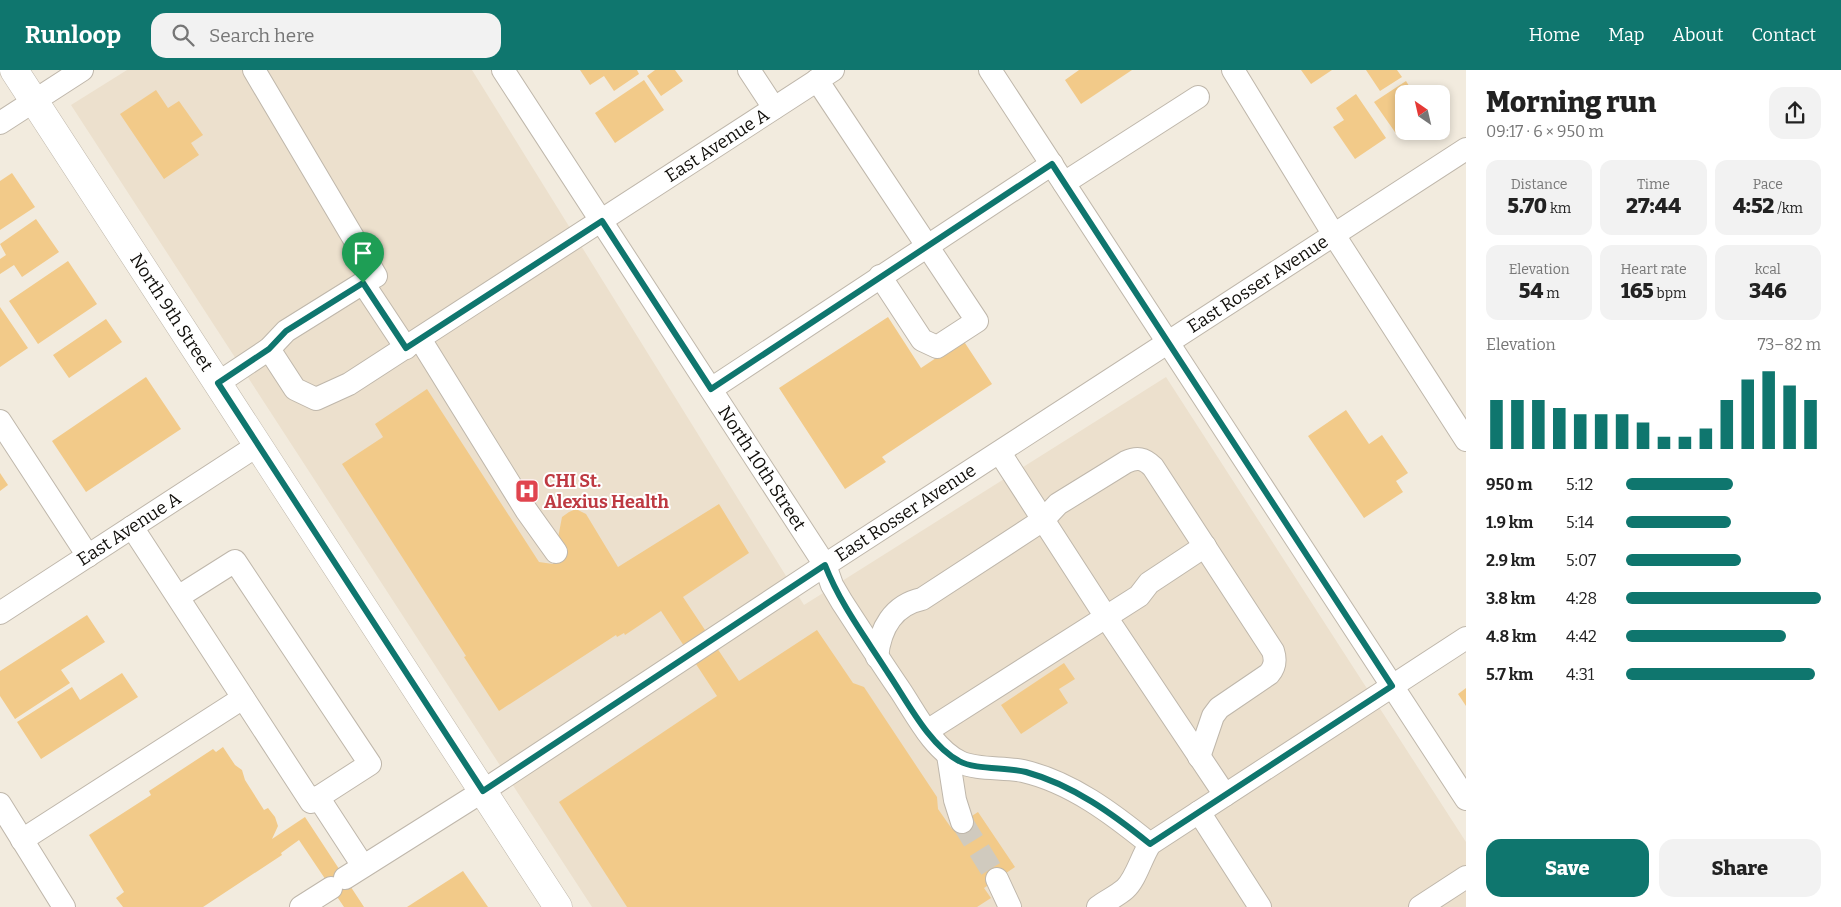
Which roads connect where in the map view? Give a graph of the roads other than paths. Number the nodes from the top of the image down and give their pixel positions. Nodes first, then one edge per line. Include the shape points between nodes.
1 (14, 70) edge
2 (82, 70) edge
3 (254, 70) edge
4 (503, 70) edge
5 (749, 70) edge
6 (990, 70) edge
7 (1233, 70) edge
8 (825, 75) edge
9 (1198, 97) dead end
10 (34, 102) junction
11 (774, 108) junction
12 (0, 123) edge
13 (1466, 149) edge
14 (1052, 164) junction
15 (1064, 183) junction
16 (602, 221) junction
17 (1334, 234) junction
18 (926, 246) junction
19 (880, 276) junction
20 (363, 283) junction
21 (413, 343) junction
22 (1168, 343) junction
23 (269, 349) junction
24 (218, 383) junction
25 (711, 389) junction
26 (0, 421) edge
27 (1466, 440) edge
28 (258, 444) junction
29 (1000, 453) junction
30 (1044, 520) junction
31 (132, 527) junction
32 (1204, 546) junction
33 (556, 552) dead end
34 (88, 556) junction
35 (825, 565) junction
36 (178, 597) junction
37 (0, 613) edge
38 (1106, 617) junction
39 (1466, 638) edge
40 (878, 656) junction
41 (1392, 686) junction
42 (243, 698) junction
43 (927, 731) junction
44 (948, 754) junction
45 (1199, 757) junction
46 (483, 791) junction
47 (1225, 796) junction
48 (318, 797) junction
49 (1466, 798) edge
50 (0, 804) edge
51 (1199, 812) junction
52 (962, 822) tunnel mouth
53 (22, 840) junction
54 (1150, 844) junction
55 (346, 877) junction
56 (1466, 878) edge
57 (997, 879) tunnel mouth
58 (64, 907) edge
59 (301, 907) edge
60 (558, 907) edge
61 (1010, 907) edge
62 (1098, 907) edge
63 (1260, 907) edge
64 (1420, 907) edge

1 - 10 main road, North 9th Street
2 - 10 street
3 - 20 street via 376,276
4 - 16 street, North 10th Street
5 - 11 street
6 - 14 street
7 - 17 street
8 - 11 street, East Avenue A
8 - 18 street
9 - 15 street
10 - 12 street
10 - 24 main road, North 9th Street
11 - 16 street, East Avenue A
13 - 17 street, East Rosser Avenue
14 - 15 street
14 - 18 street
15 - 22 street
16 - 21 street, East Avenue A
16 - 25 street, North 10th Street
17 - 22 street, East Rosser Avenue
17 - 27 street
18 - 19 street
18 - 19 street via 977,321 937,347 922,340
19 - 25 street
20 - 21 street
20 - 23 street via 286,331
21 - 23 street, East Avenue A via 349,384 316,399 295,388
21 - 33 street
22 - 29 street, East Rosser Avenue
22 - 41 street
23 - 24 street
24 - 28 main road, North 9th Street
25 - 35 street, North 10th Street
26 - 34 street
28 - 31 street, East Avenue A
28 - 46 main road, North 9th Street
29 - 30 street
29 - 35 street, East Rosser Avenue
30 - 32 street via 1058,504 1118,466 1142,459 1153,467
30 - 38 street
30 - 40 street via 922,599 899,609 881,634
31 - 34 street, East Avenue A
31 - 36 street
32 - 38 street via 1149,583 1140,596
32 - 45 street via 1273,651 1275,664 1269,674 1219,708 1213,716
34 - 37 street, East Avenue A
35 - 40 street, North 10th Street via 832,585
35 - 46 street, East Rosser Avenue
36 - 42 street
36 - 48 street via 234,561 370,764
38 - 43 street
38 - 45 street
39 - 41 street
40 - 43 street, North 10th Street
41 - 47 street
41 - 49 street
42 - 48 street via 310,802
42 - 53 street
43 - 44 street, North 10th Street
44 - 52 street
44 - 54 street via 973,766 1006,768 1059,785 1119,819
45 - 47 street
46 - 55 street, East Rosser Avenue
46 - 60 main road, North 9th Street
47 - 51 street
48 - 55 street
50 - 53 street
51 - 54 street
51 - 63 street
53 - 58 street
54 - 62 street via 1125,889
55 - 59 street, East Rosser Avenue
56 - 64 street
57 - 61 street

